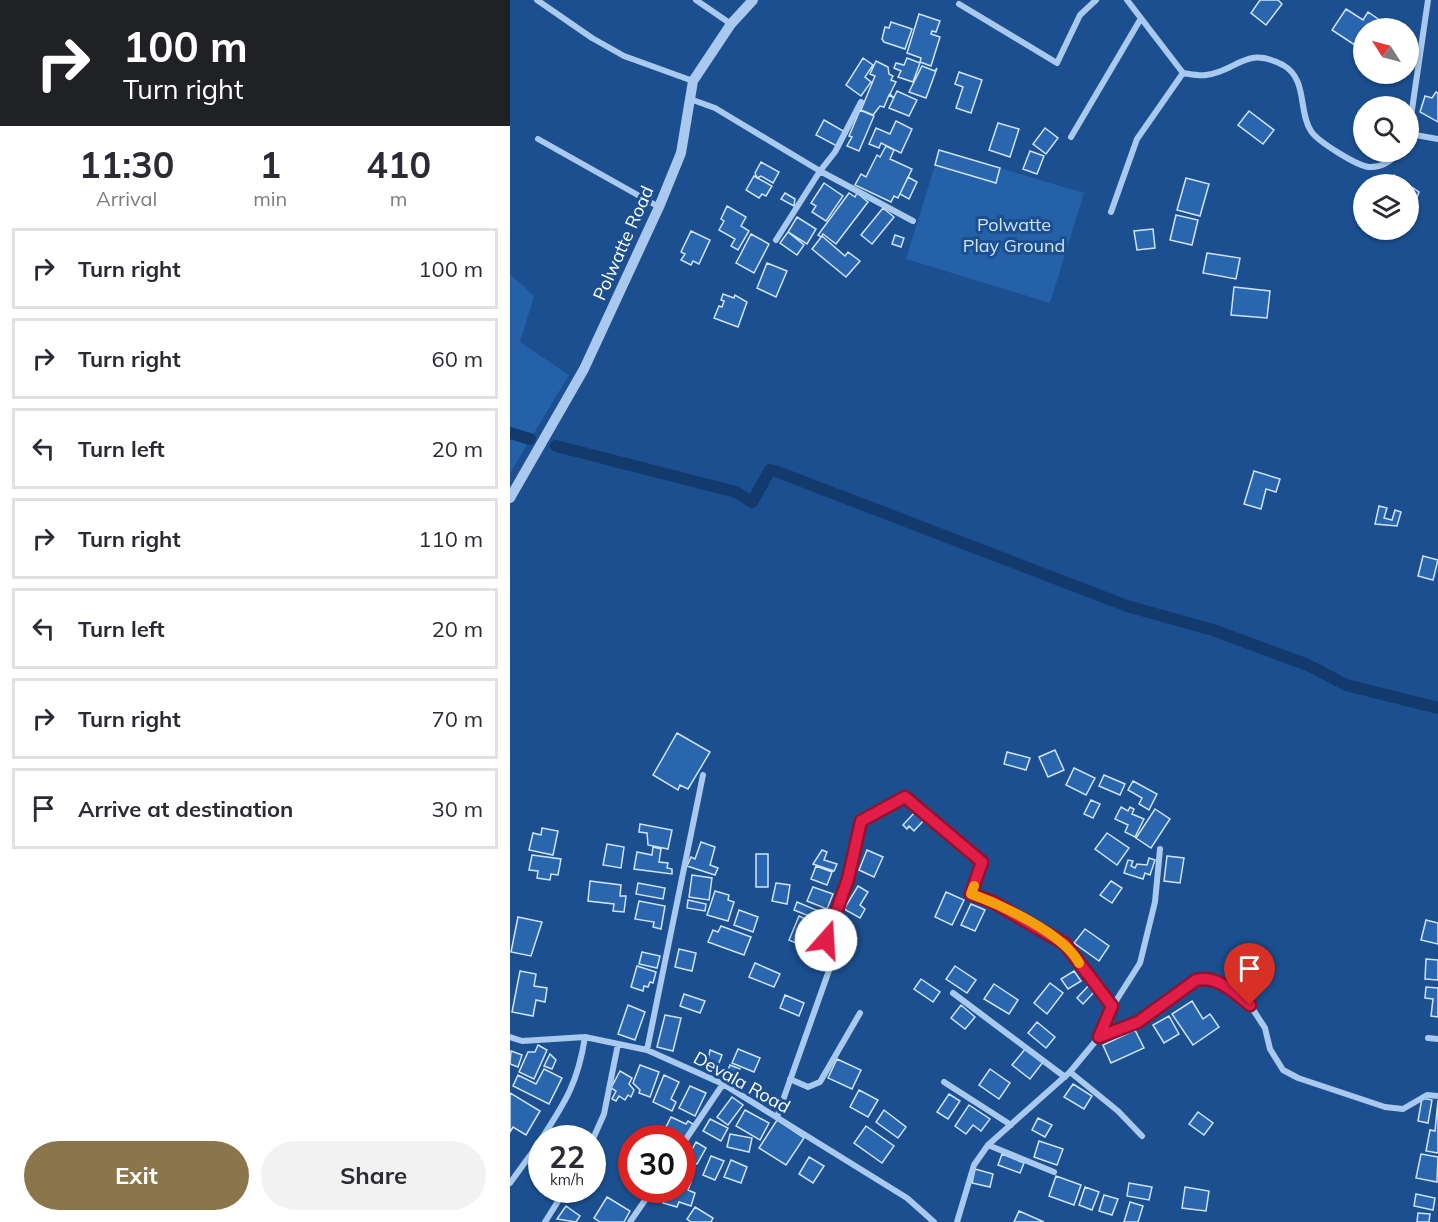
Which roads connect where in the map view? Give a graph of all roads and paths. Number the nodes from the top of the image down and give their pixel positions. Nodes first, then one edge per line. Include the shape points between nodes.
1 (537, 0) edge
2 (696, 0) edge
3 (753, 0) edge
4 (1096, 0) edge
5 (1127, 0) edge
6 (1428, 0) edge
7 (959, 4) dead end
8 (1140, 21) junction
9 (731, 24) junction
10 (1183, 73) junction
11 (693, 81) junction
12 (1415, 96) edge
13 (690, 99) junction
14 (861, 102) dead end
15 (1071, 137) dead end
16 (1419, 137) edge
17 (538, 139) dead end
18 (1438, 139) edge
19 (1353, 160) edge
20 (1358, 162) edge
21 (1389, 162) edge
22 (820, 171) junction
23 (658, 207) junction
24 (1111, 212) dead end
25 (913, 221) dead end
26 (776, 240) dead end
27 (510, 498) edge
28 (703, 775) dead end
29 (1160, 849) dead end
30 (953, 993) dead end
31 (1112, 1006) junction
32 (860, 1013) dead end
33 (510, 1037) edge
34 (585, 1037) junction
35 (1099, 1037) junction
36 (1428, 1038) dead end
37 (1438, 1039) edge
38 (618, 1044) junction
39 (646, 1050) junction
40 (1067, 1075) junction
41 (790, 1079) junction
42 (944, 1082) dead end
43 (723, 1084) junction
44 (1438, 1096) edge
45 (777, 1117) junction
46 (551, 1125) edge
47 (599, 1125) edge
48 (695, 1125) edge
49 (1011, 1125) junction
50 (1142, 1136) dead end
51 (988, 1145) junction
52 (528, 1158) edge
53 (1054, 1172) dead end
54 (510, 1183) edge
55 (557, 1203) edge
56 (643, 1203) edge
57 (545, 1222) edge
58 (630, 1222) edge
59 (934, 1222) edge
60 (957, 1222) edge

1 - 11 street via 624,56
2 - 9 street
3 - 9 street, Polwatte Road
4 - 7 street via 1080,15 1057,63
5 - 8 street
6 - 12 street
8 - 10 street
8 - 15 street
9 - 11 street, Polwatte Road
10 - 19 street via 1206,75 1249,57 1284,66 1294,74 1310,130 1324,144
10 - 24 street via 1137,138
11 - 13 street, Polwatte Road
13 - 22 street via 715,108
13 - 23 street, Polwatte Road via 681,153
14 - 22 street via 835,152
16 - 18 street
17 - 23 street
20 - 21 street via 1367,167
22 - 25 street
22 - 26 street
23 - 27 street, Polwatte Road via 584,369
28 - 39 street
29 - 31 street via 1155,902 1140,963
30 - 40 street
31 - 35 street
31 - 41 street via 1065,944 993,902 971,894 982,862 905,797 861,821 848,879 826,940 832,962
32 - 41 street via 820,1083 808,1087
33 - 34 street, Devala Road via 522,1041
34 - 38 street, Devala Road
34 - 46 street via 580,1072
35 - 40 street
35 - 44 street via 1138,1022 1196,980 1212,979 1250,1005 1283,1070 1298,1078 1385,1107 1403,1109 1427,1095
36 - 37 street
38 - 39 street, Devala Road
38 - 47 street
39 - 43 street, Devala Road
40 - 49 street
40 - 50 street via 1118,1111
41 - 45 street
42 - 49 street
43 - 45 street, Devala Road
43 - 48 street
45 - 59 street, Devala Road via 907,1198
49 - 51 street
51 - 53 street
51 - 60 street via 974,1165
52 - 54 street
55 - 57 street
56 - 58 street

